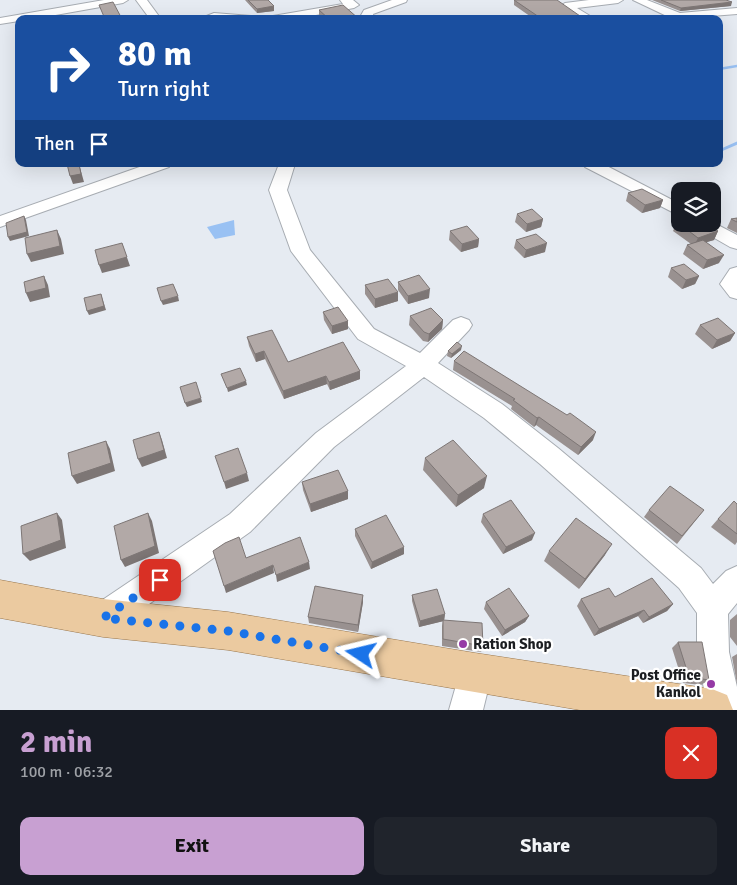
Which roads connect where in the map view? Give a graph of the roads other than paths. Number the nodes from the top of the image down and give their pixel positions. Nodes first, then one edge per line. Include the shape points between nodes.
1 (124, 0) edge
2 (141, 0) edge
3 (402, 0) edge
4 (618, 0) edge
5 (638, 0) edge
6 (350, 3) edge
7 (737, 11) edge
8 (35, 15) edge
9 (153, 15) edge
10 (292, 15) edge
11 (364, 15) edge
12 (368, 15) edge
13 (582, 15) edge
14 (675, 15) edge
15 (699, 15) edge
16 (15, 18) edge
17 (0, 21) edge
18 (155, 167) edge
19 (286, 167) edge
20 (597, 167) edge
21 (671, 206) edge
22 (0, 222) edge
23 (717, 232) edge
24 (737, 243) edge
25 (737, 274) edge
26 (737, 292) edge
27 (462, 325) dead end
28 (423, 365) junction
29 (737, 581) edge
30 (0, 599) edge
31 (712, 608) junction
32 (103, 618) junction
33 (475, 673) junction
34 (466, 710) edge
35 (712, 710) edge
36 (725, 710) edge

1 - 8 street
2 - 9 street
3 - 12 street via 368,12
4 - 13 street via 565,6
5 - 14 street
6 - 10 street
6 - 11 street
7 - 15 street
16 - 17 street
18 - 22 street
19 - 28 street via 278,190 301,251 366,334
20 - 21 street
23 - 24 street
25 - 26 street via 730,284
27 - 28 street
28 - 31 street via 493,411 549,456 690,578
28 - 32 street via 325,440 240,523
29 - 31 street
30 - 32 main road
31 - 36 street via 713,652
32 - 33 main road via 228,631
33 - 34 street
33 - 35 main road

